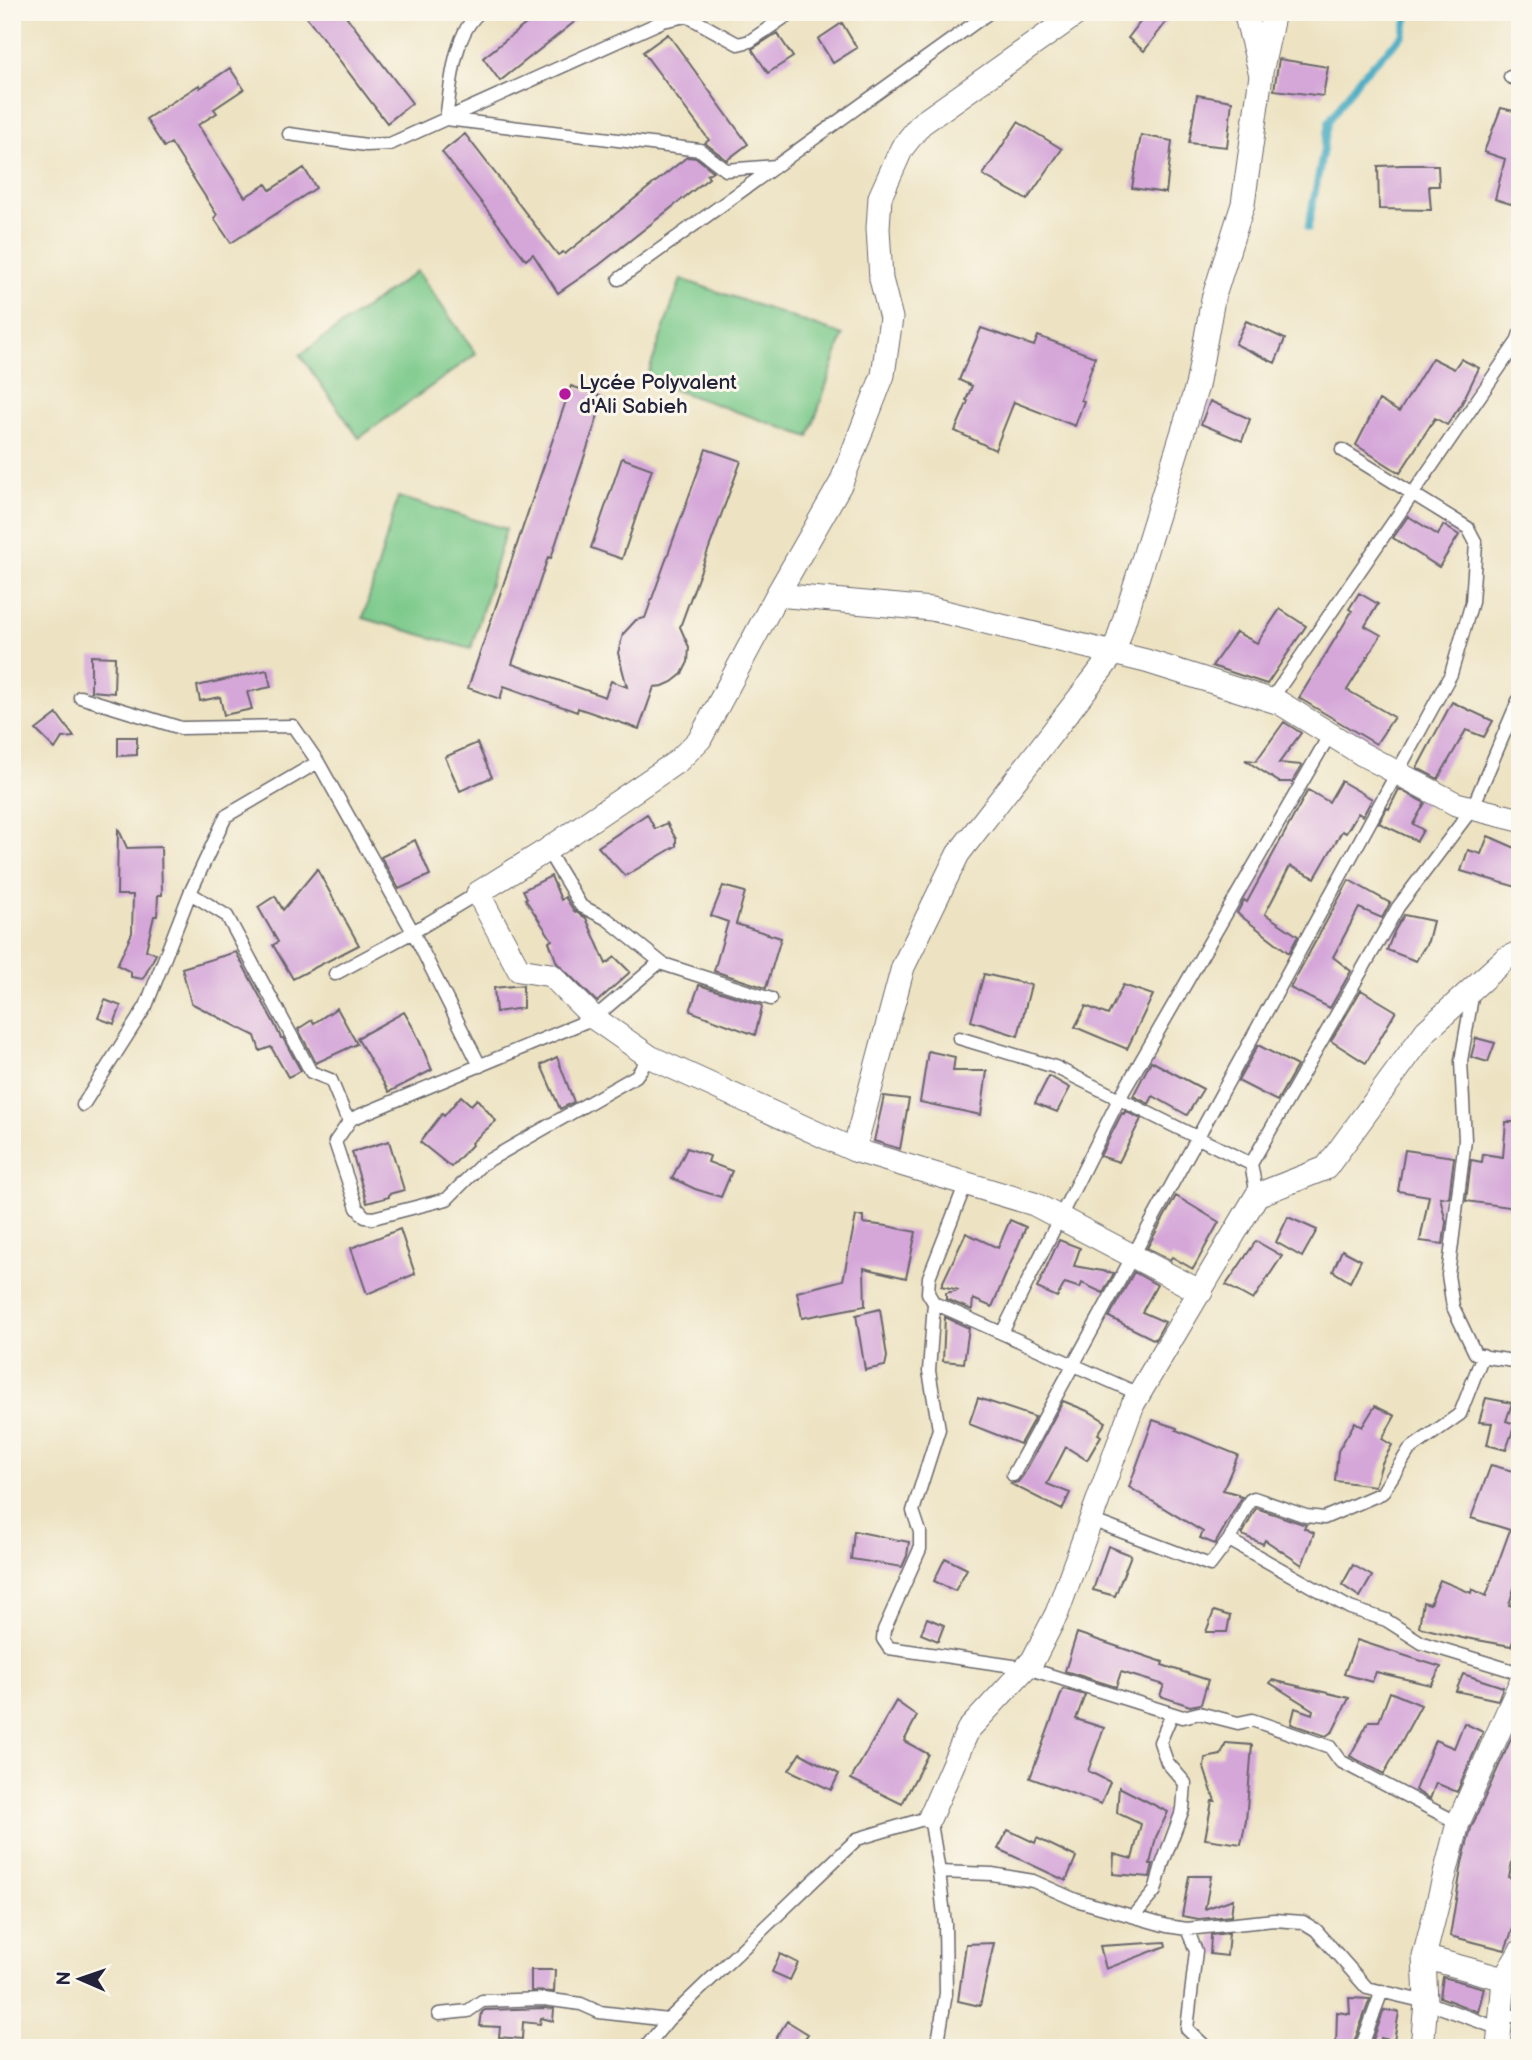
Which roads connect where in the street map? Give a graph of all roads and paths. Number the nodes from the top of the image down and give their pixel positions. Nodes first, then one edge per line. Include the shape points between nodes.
1 (480, 12) edge
2 (792, 12) edge
3 (990, 12) edge
4 (1079, 12) edge
5 (1245, 12) edge
6 (1274, 12) edge
7 (1261, 75) junction
8 (446, 119) junction
9 (289, 134) dead end
10 (777, 166) junction
11 (619, 279) dead end
12 (1520, 333) edge
13 (1342, 450) dead end
14 (1414, 494) junction
15 (777, 595) junction
16 (1114, 653) junction
17 (80, 697) dead end
18 (1272, 700) junction
19 (1518, 701) edge
20 (1330, 734) junction
21 (318, 762) junction
22 (1397, 772) junction
23 (1472, 809) junction
24 (1520, 820) edge
25 (547, 850) junction
26 (190, 893) junction
27 (478, 893) junction
28 (412, 932) junction
29 (1520, 952) edge
30 (660, 962) junction
31 (335, 974) dead end
32 (1474, 987) junction
33 (771, 999) dead end
34 (594, 1018) junction
35 (959, 1038) dead end
36 (650, 1057) junction
37 (480, 1066) junction
38 (1119, 1099) junction
39 (83, 1105) dead end
40 (351, 1119) junction
41 (1198, 1138) junction
42 (854, 1150) junction
43 (1251, 1164) junction
44 (966, 1183) junction
45 (1257, 1195) junction
46 (1059, 1216) junction
47 (1133, 1256) junction
48 (1201, 1292) junction
49 (934, 1303) junction
50 (1002, 1334) junction
51 (1483, 1356) junction
52 (1520, 1362) edge
53 (1073, 1364) junction
54 (1139, 1394) junction
55 (1013, 1475) dead end
56 (1091, 1520) junction
57 (1229, 1540) junction
58 (1027, 1668) junction
59 (1520, 1673) edge
60 (1520, 1684) edge
61 (1172, 1714) junction
62 (930, 1817) junction
63 (1458, 1823) junction
64 (940, 1872) junction
65 (1134, 1916) junction
66 (1187, 1929) junction
67 (1520, 1952) edge
68 (1424, 1957) junction
69 (1503, 1979) junction
70 (1382, 1991) junction
71 (1426, 2002) junction
72 (439, 2014) dead end
73 (668, 2020) junction
74 (1505, 2027) edge
75 (645, 2048) edge
76 (937, 2048) edge
77 (1207, 2048) edge
78 (1361, 2048) edge
79 (1422, 2048) edge

1 - 8 lane via 457,52
2 - 8 lane via 750,41 738,44 687,16 663,21
3 - 10 lane
4 - 15 street via 920,124 902,148 880,198 877,229 881,279 891,318 883,375 841,483
5 - 7 street
6 - 7 street
7 - 16 street via 1243,204 1213,299 1197,386
8 - 9 lane via 390,144
8 - 10 lane via 700,150 726,170
10 - 11 lane
12 - 14 lane
13 - 14 lane
14 - 18 lane
14 - 22 lane via 1468,528 1476,543 1472,602 1451,674
15 - 16 street via 932,609
15 - 25 street via 700,740 678,761
16 - 18 street
16 - 42 street via 958,854 902,967
17 - 21 lane via 181,728 293,726
18 - 20 street
19 - 23 lane
20 - 22 street
20 - 38 lane
21 - 26 lane via 226,816
21 - 28 lane
22 - 23 street
22 - 41 lane
23 - 24 street
23 - 43 lane via 1398,907
25 - 27 street
25 - 30 lane via 581,906 607,919
26 - 39 lane via 146,1006
26 - 40 lane via 227,916 311,1072 331,1080
27 - 28 lane
27 - 34 street via 519,970 551,975
28 - 31 lane
28 - 37 lane
29 - 32 street via 1505,959
30 - 33 lane
30 - 34 lane
32 - 45 street via 1426,1031 1326,1168
32 - 51 lane via 1461,1061 1465,1140 1448,1275 1453,1307 1475,1353
34 - 36 street
34 - 37 lane
35 - 38 lane via 1055,1067
36 - 40 lane via 636,1076 482,1164 447,1199 373,1218 357,1208 335,1142
36 - 42 street
37 - 40 lane
38 - 41 lane
38 - 46 lane
41 - 43 lane
41 - 47 lane
42 - 44 street
43 - 45 lane
44 - 46 street
44 - 49 lane via 929,1277 928,1293
45 - 48 street
46 - 47 street
46 - 50 lane
47 - 48 street
47 - 53 lane
48 - 54 street
49 - 50 lane
49 - 58 lane via 929,1371 939,1429 914,1511 920,1549 883,1639 889,1648
50 - 53 lane
51 - 52 lane
51 - 57 lane via 1460,1414 1409,1450 1382,1493 1324,1518 1254,1498
53 - 54 lane
53 - 55 lane
54 - 56 street
56 - 57 lane via 1210,1565
56 - 58 street via 1057,1614
57 - 59 lane via 1422,1643
58 - 61 lane
58 - 62 street via 968,1730
60 - 63 street
61 - 63 lane via 1199,1713 1238,1723 1252,1720 1330,1747 1340,1761
61 - 65 lane via 1160,1742 1167,1762 1185,1783 1183,1809 1155,1891
62 - 64 lane
62 - 73 lane via 857,1839
63 - 68 street
64 - 65 lane via 1033,1881 1076,1900
64 - 76 lane via 946,1993
65 - 66 lane
66 - 70 lane via 1274,1920 1303,1922 1316,1930 1367,1988
66 - 77 lane via 1196,1951 1187,2029
67 - 69 street
68 - 69 street
68 - 71 street
69 - 74 street
70 - 71 lane
70 - 78 lane
71 - 74 lane
71 - 79 street
72 - 73 lane via 468,2011 482,2001 544,1999 599,2012
73 - 75 lane

